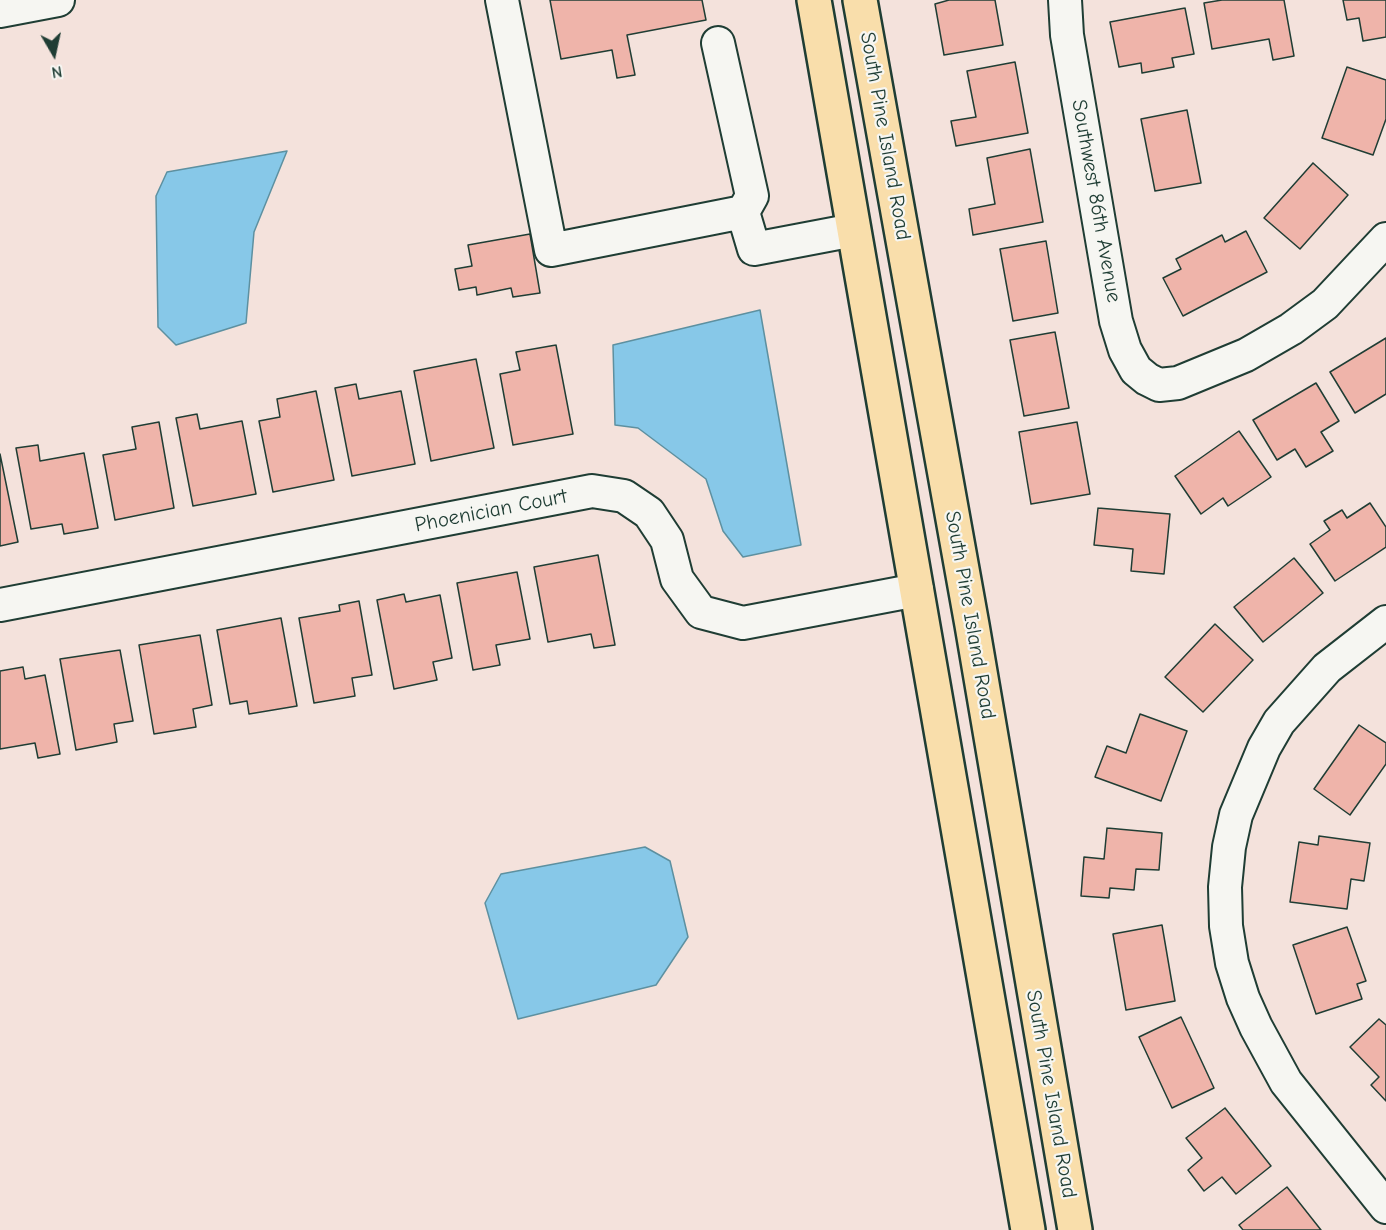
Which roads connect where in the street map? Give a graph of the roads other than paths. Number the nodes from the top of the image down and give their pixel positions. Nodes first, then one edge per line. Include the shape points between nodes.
1 (58, 0) edge
2 (502, 0) edge
3 (814, 0) edge
4 (860, 0) edge
5 (1065, 0) edge
6 (0, 11) edge
7 (718, 43) dead end
8 (743, 212) junction
9 (854, 230) junction
10 (1386, 239) edge
11 (917, 590) junction
12 (0, 605) edge
13 (1386, 622) edge
14 (1386, 1207) edge
15 (1028, 1230) edge
16 (1075, 1230) edge

1 - 6 street
2 - 8 street via 552,250
3 - 9 main road
4 - 16 main road, South Pine Island Road
5 - 10 street, Southwest 86th Avenue via 1069,46 1116,321 1136,370 1159,385 1178,383 1246,355 1325,304
7 - 8 street via 752,196
8 - 9 street via 754,249
9 - 11 main road
11 - 12 street, Phoenician Court via 743,623 701,612 677,579 667,540 649,513 624,496 592,491
11 - 15 main road
13 - 14 street via 1327,668 1279,722 1236,815 1225,887 1232,963 1256,1027 1286,1082

